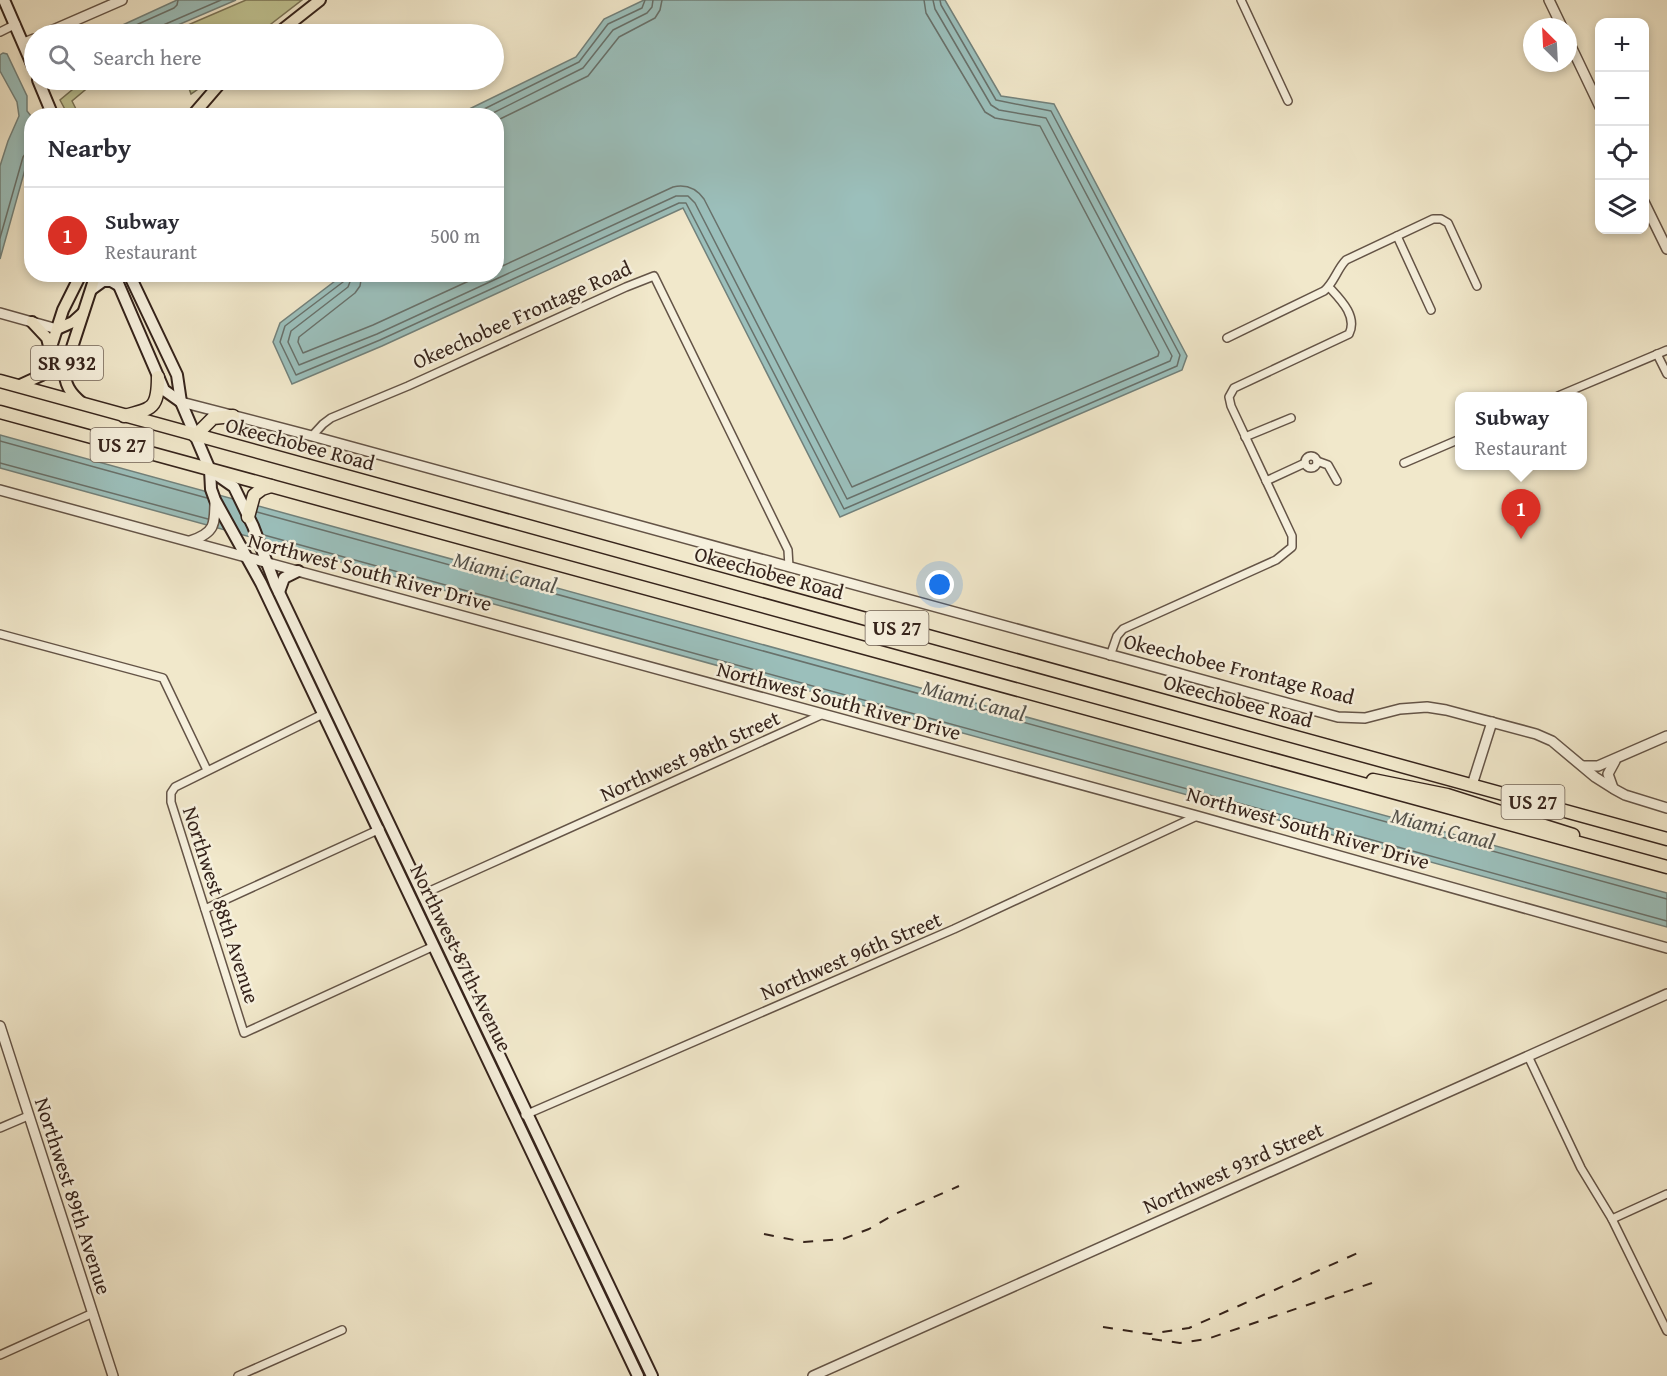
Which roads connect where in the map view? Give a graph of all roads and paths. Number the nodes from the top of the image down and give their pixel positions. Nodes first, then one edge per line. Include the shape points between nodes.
1 (4, 0) edge
2 (122, 0) edge
3 (321, 0) edge
4 (1241, 0) edge
5 (1549, 0) edge
6 (1558, 18) edge
7 (16, 24) junction
8 (67, 24) edge
9 (290, 24) edge
10 (0, 32) edge
11 (24, 34) edge
12 (1577, 59) edge
13 (42, 90) edge
14 (214, 90) edge
15 (1595, 98) edge
16 (1288, 101) dead end
17 (50, 108) edge
18 (199, 108) edge
19 (1649, 212) edge
20 (1396, 236) junction
21 (1667, 249) edge
22 (77, 282) edge
23 (94, 282) edge
24 (100, 282) edge
25 (117, 282) edge
26 (133, 282) edge
27 (1477, 286) dead end
28 (1329, 287) junction
29 (92, 289) junction
30 (125, 301) junction
31 (1431, 310) dead end
32 (0, 313) edge
33 (84, 313) junction
34 (32, 322) junction
35 (57, 329) junction
36 (156, 331) junction
37 (1227, 338) dead end
38 (50, 350) junction
39 (1667, 350) edge
40 (1657, 354) junction
41 (1667, 374) edge
42 (158, 377) junction
43 (0, 381) edge
44 (18, 386) junction
45 (1567, 392) edge
46 (181, 402) junction
47 (87, 406) junction
48 (0, 412) edge
49 (123, 416) junction
50 (233, 416) junction
51 (1291, 418) dead end
52 (195, 436) junction
53 (312, 436) junction
54 (1245, 437) junction
55 (1455, 441) edge
56 (1404, 463) dead end
57 (210, 470) junction
58 (1266, 481) junction
59 (1337, 481) dead end
60 (271, 486) junction
61 (0, 490) edge
62 (215, 500) junction
63 (246, 500) junction
64 (248, 517) joint
65 (189, 541) junction
66 (247, 557) junction
67 (266, 562) junction
68 (789, 567) junction
69 (298, 571) junction
70 (279, 592) junction
71 (0, 634) edge
72 (1110, 656) junction
73 (323, 714) junction
74 (821, 715) junction
75 (1492, 722) junction
76 (1667, 736) edge
77 (1617, 759) junction
78 (1296, 765) junction
79 (1581, 765) junction
80 (207, 770) junction
81 (1472, 785) junction
82 (1614, 789) junction
83 (1447, 795) junction
84 (1493, 808) junction
85 (1667, 808) edge
86 (1197, 816) junction
87 (389, 824) junction
88 (378, 830) junction
89 (1667, 839) edge
90 (1647, 861) junction
91 (1667, 867) edge
92 (423, 894) junction
93 (205, 909) junction
94 (434, 946) junction
95 (1667, 948) edge
96 (1667, 994) edge
97 (0, 1026) edge
98 (1528, 1056) junction
99 (528, 1114) junction
100 (28, 1116) junction
101 (516, 1119) junction
102 (0, 1128) edge
103 (1667, 1194) edge
104 (1612, 1219) junction
105 (93, 1313) junction
106 (342, 1330) dead end
107 (1667, 1331) edge
108 (0, 1355) edge
109 (113, 1376) edge
110 (238, 1376) edge
111 (638, 1376) edge
112 (652, 1376) edge
113 (813, 1376) edge

1 - 7 main road
2 - 8 street
3 - 9 main road
4 - 16 street
5 - 6 street
7 - 10 street
7 - 11 main road
12 - 15 street
13 - 17 main road
14 - 18 main road
19 - 21 street
20 - 27 street via 1429,220 1448,223
20 - 28 street via 1343,262
20 - 31 street
22 - 35 main road, SR 932
23 - 29 main road, SR 932
24 - 29 main road
25 - 30 main road
26 - 36 main road
28 - 37 street
28 - 54 street via 1349,313 1349,334 1230,392 1231,406
29 - 33 main road, SR 932
30 - 36 main road via 142,324
30 - 42 main road
32 - 34 street
33 - 35 main road
33 - 47 main road, SR 932 via 64,377 70,391
34 - 35 street
34 - 38 main road via 47,338
35 - 38 main road, SR 932
36 - 46 main road via 177,375
38 - 44 main road, SR 932 via 42,375
39 - 40 street
40 - 41 street
40 - 45 street
42 - 46 main road via 164,390
42 - 49 highway via 154,404
43 - 44 highway, Okeechobee Road / US 27
44 - 47 highway, Okeechobee Road / US 27
46 - 50 street, Okeechobee Frontage Road
46 - 52 main road
47 - 49 highway, Okeechobee Road / US 27
48 - 57 highway, US 27
49 - 52 highway, Okeechobee Road / US 27
50 - 52 highway via 213,418
50 - 53 street, Okeechobee Frontage Road
51 - 54 street
52 - 57 main road
52 - 81 highway, Okeechobee Road / US 27
53 - 68 street, Okeechobee Frontage Road
53 - 68 street, Okeechobee Frontage Road via 331,418 654,276 788,550
54 - 58 street
55 - 56 street
57 - 60 highway, US 27
57 - 62 main road, Northwest 87th Avenue
57 - 63 main road
58 - 59 street via 1305,463 1311,456 1331,467
58 - 72 street via 1292,536 1292,547 1276,560 1123,629
60 - 63 highway
60 - 78 highway, US 27
61 - 65 street, Northwest South River Drive
62 - 65 street via 212,528 205,536
62 - 66 main road, Northwest 87th Avenue
63 - 64 highway
64 - 67 main road, Northwest 87th Avenue
65 - 66 street, Northwest South River Drive
66 - 67 street, Northwest South River Drive
66 - 73 main road, Northwest 87th Avenue
67 - 69 street, Northwest South River Drive
67 - 70 main road, Northwest 87th Avenue
68 - 72 street, Okeechobee Frontage Road
69 - 70 main road via 284,578
69 - 74 street, Northwest South River Drive
70 - 87 main road, Northwest 87th Avenue
71 - 80 street via 163,678
72 - 75 street, Okeechobee Frontage Road via 1338,717 1365,718 1428,707
73 - 80 street
73 - 88 main road, Northwest 87th Avenue
74 - 86 street, Northwest South River Drive
74 - 92 street, Northwest 98th Street
75 - 79 street, Okeechobee Frontage Road via 1552,741
75 - 81 street
76 - 77 street
77 - 79 street via 1598,766
77 - 82 street via 1608,774
78 - 83 highway
78 - 90 highway, US 27
79 - 82 street, Okeechobee Frontage Road
80 - 93 street, Northwest 88th Avenue via 171,793
81 - 83 highway via 1458,795
81 - 84 highway via 1479,799
81 - 89 highway, Okeechobee Road / US 27
82 - 85 street, Okeechobee Frontage Road
83 - 84 highway
84 - 90 highway
86 - 95 street, Northwest South River Drive
86 - 99 street, Northwest 96th Street via 946,933
87 - 88 street
87 - 92 main road, Northwest 87th Avenue
88 - 93 street
88 - 94 main road, Northwest 87th Avenue
90 - 91 highway, US 27
92 - 99 main road, Northwest 87th Avenue
93 - 94 street, Northwest 88th Avenue via 244,1033
94 - 101 main road, Northwest 87th Avenue
96 - 98 street, Northwest 93rd Street
97 - 100 street, Northwest 89th Avenue
98 - 104 street via 1581,1168
98 - 113 street, Northwest 93rd Street
99 - 101 street, Northwest 96th Street
99 - 112 main road, Northwest 87th Avenue
100 - 102 street
100 - 105 street, Northwest 89th Avenue
101 - 111 main road, Northwest 87th Avenue
103 - 104 street
104 - 107 street
105 - 108 street
105 - 109 street, Northwest 89th Avenue
106 - 110 street

